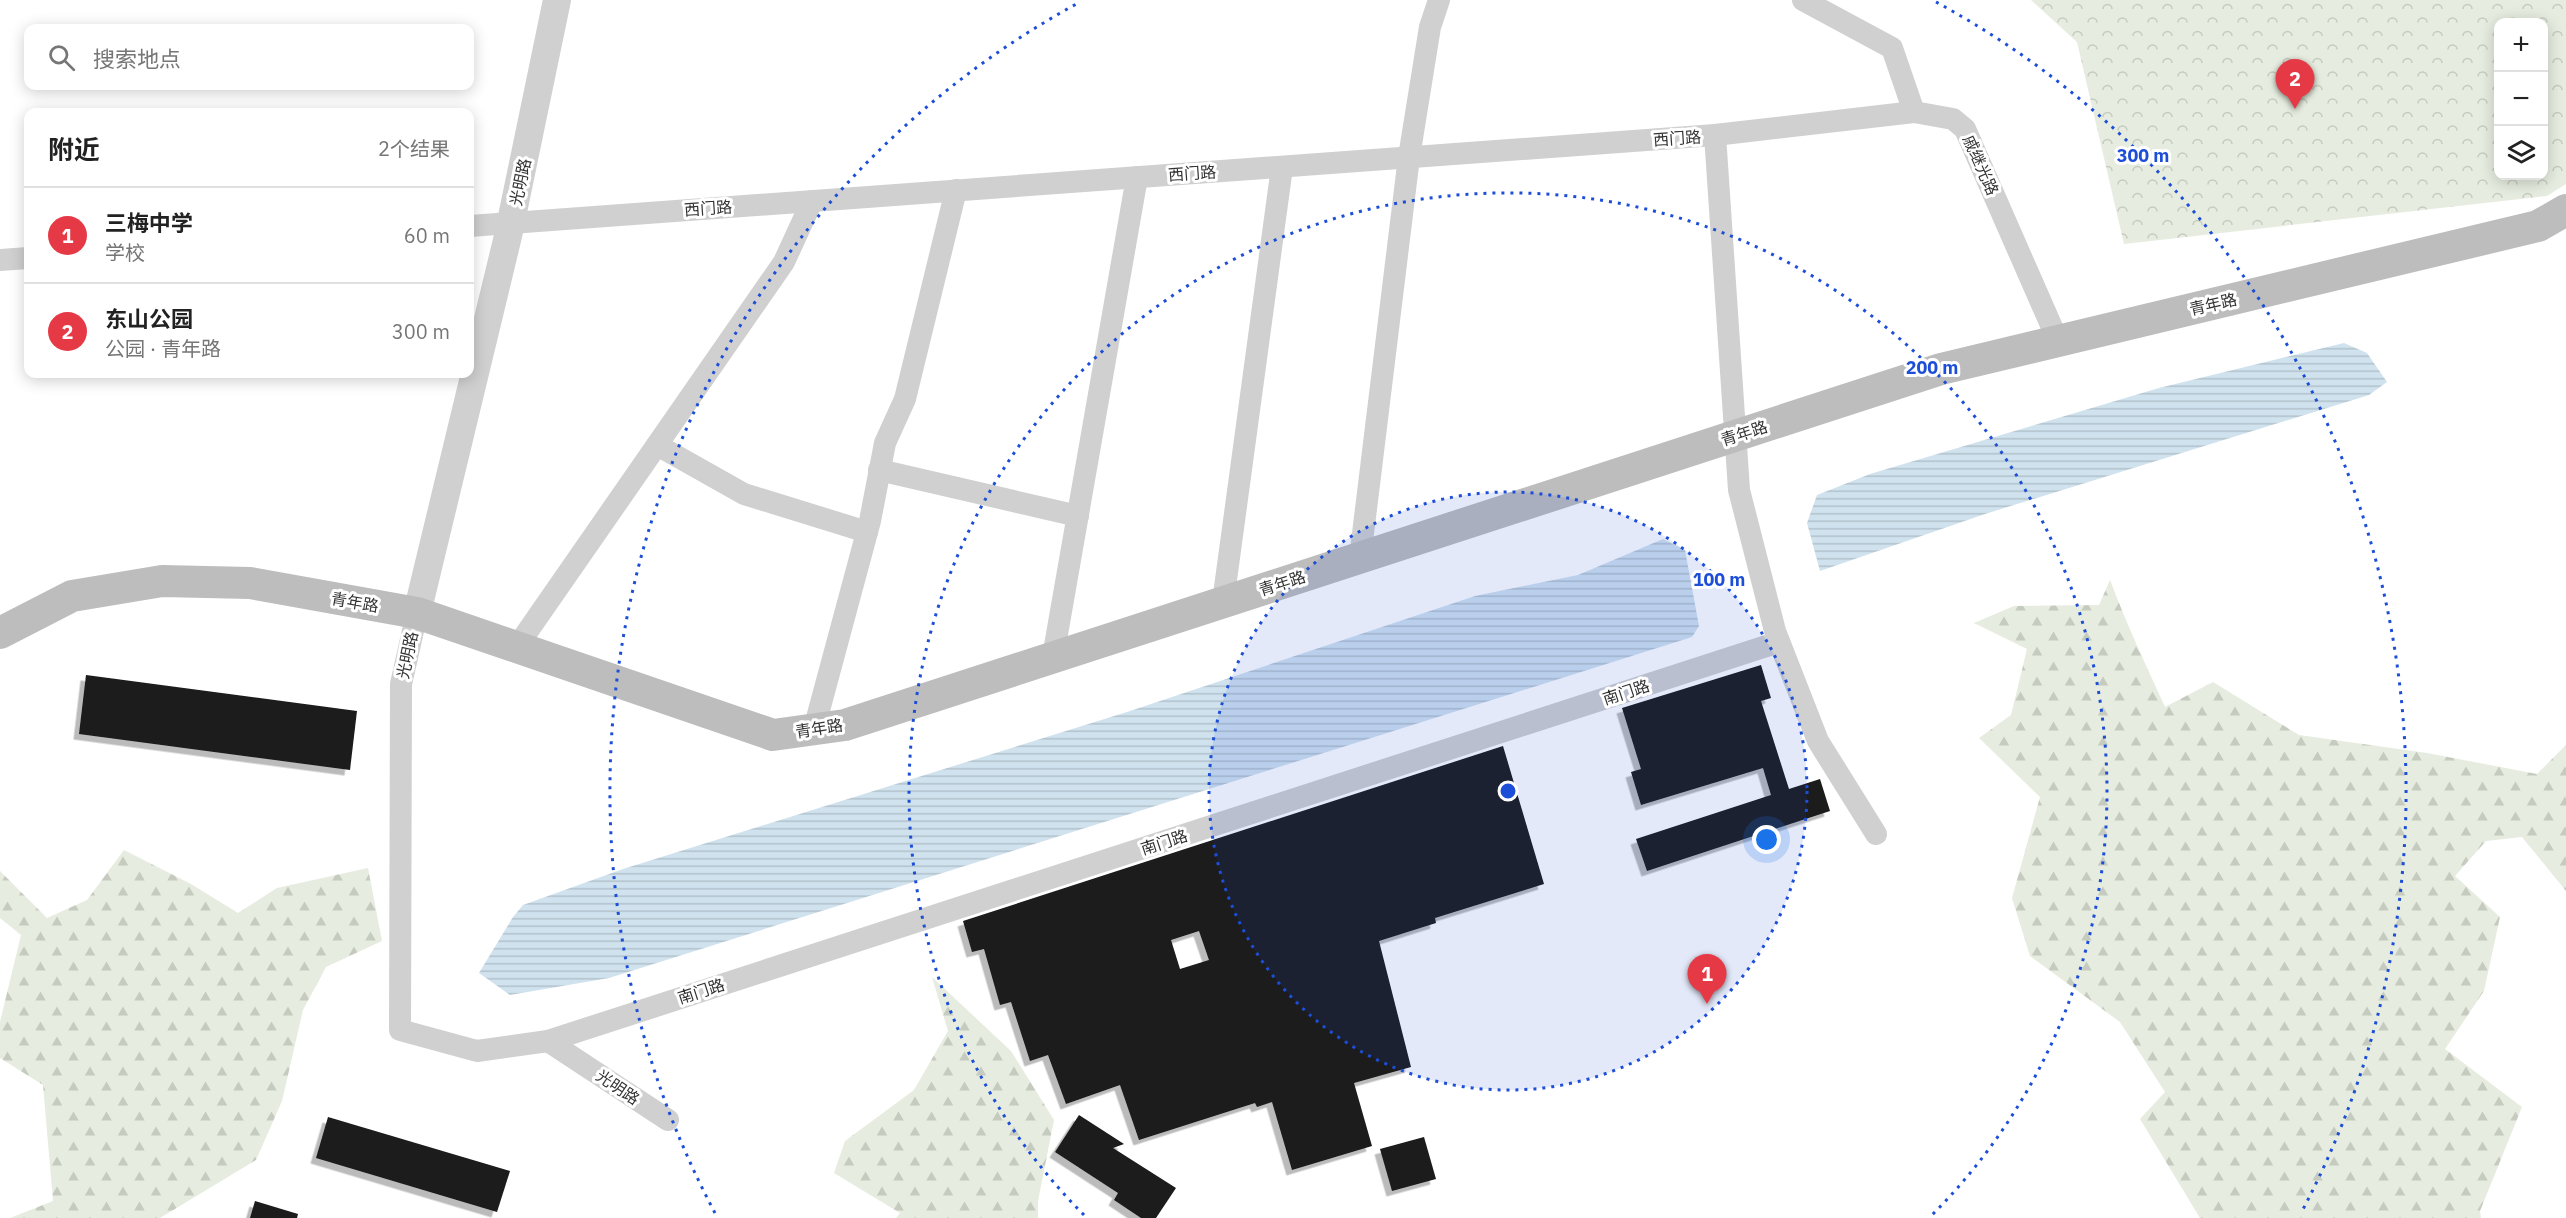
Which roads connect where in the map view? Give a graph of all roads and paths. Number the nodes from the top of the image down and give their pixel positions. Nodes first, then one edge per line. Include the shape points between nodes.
1 (557, 0) edge
2 (1439, 0) edge
3 (1803, 0) edge
4 (1914, 112) junction
5 (1715, 135) junction
6 (1409, 157) junction
7 (1282, 166) junction
8 (1137, 177) junction
9 (956, 190) junction
10 (813, 201) junction
11 (2566, 210) edge
12 (511, 223) junction
13 (474, 226) edge
14 (24, 258) edge
15 (0, 260) edge
16 (2058, 341) junction
17 (474, 377) edge
18 (474, 378) edge
19 (1736, 436) junction
20 (657, 446) junction
21 (879, 470) junction
22 (1078, 516) junction
23 (867, 531) junction
24 (1360, 558) junction
25 (1223, 602) junction
26 (417, 613) junction
27 (0, 633) edge
28 (1777, 637) junction
29 (516, 648) junction
30 (1053, 657) junction
31 (814, 729) junction
32 (1876, 834) dead end
33 (548, 1041) junction
34 (668, 1120) dead end

1 - 12 street, 光明路
2 - 6 street via 1430,27
3 - 4 street via 1892,48
4 - 5 street, 西门路
4 - 16 street, 戚继光路 via 1953,119 1965,129
5 - 6 street, 西门路
5 - 19 street
6 - 7 street, 西门路
6 - 24 street
7 - 8 street, 西门路
7 - 25 street
8 - 9 street, 西门路
8 - 22 street
9 - 10 street, 西门路
9 - 21 street via 905,399 885,442
10 - 12 street, 西门路
10 - 20 street via 784,262
11 - 16 main road, 青年路 via 2538,226
12 - 13 street, 西门路
12 - 17 street, 光明路
14 - 15 street
16 - 19 main road, 青年路 via 1941,369
18 - 26 street, 光明路
19 - 24 main road, 青年路
19 - 28 street via 1739,490
20 - 23 street via 744,494
20 - 29 street
21 - 22 street
21 - 23 street
22 - 30 street
23 - 31 street
24 - 25 main road, 青年路
25 - 30 main road, 青年路
26 - 27 main road, 青年路 via 250,583 162,581 72,596
26 - 29 main road, 青年路
26 - 33 street, 光明路 via 400,684 400,1030 477,1051
28 - 32 street via 1818,741
28 - 33 street, 南门路
29 - 31 main road, 青年路 via 773,735
30 - 31 main road, 青年路 via 845,725
33 - 34 street, 光明路

